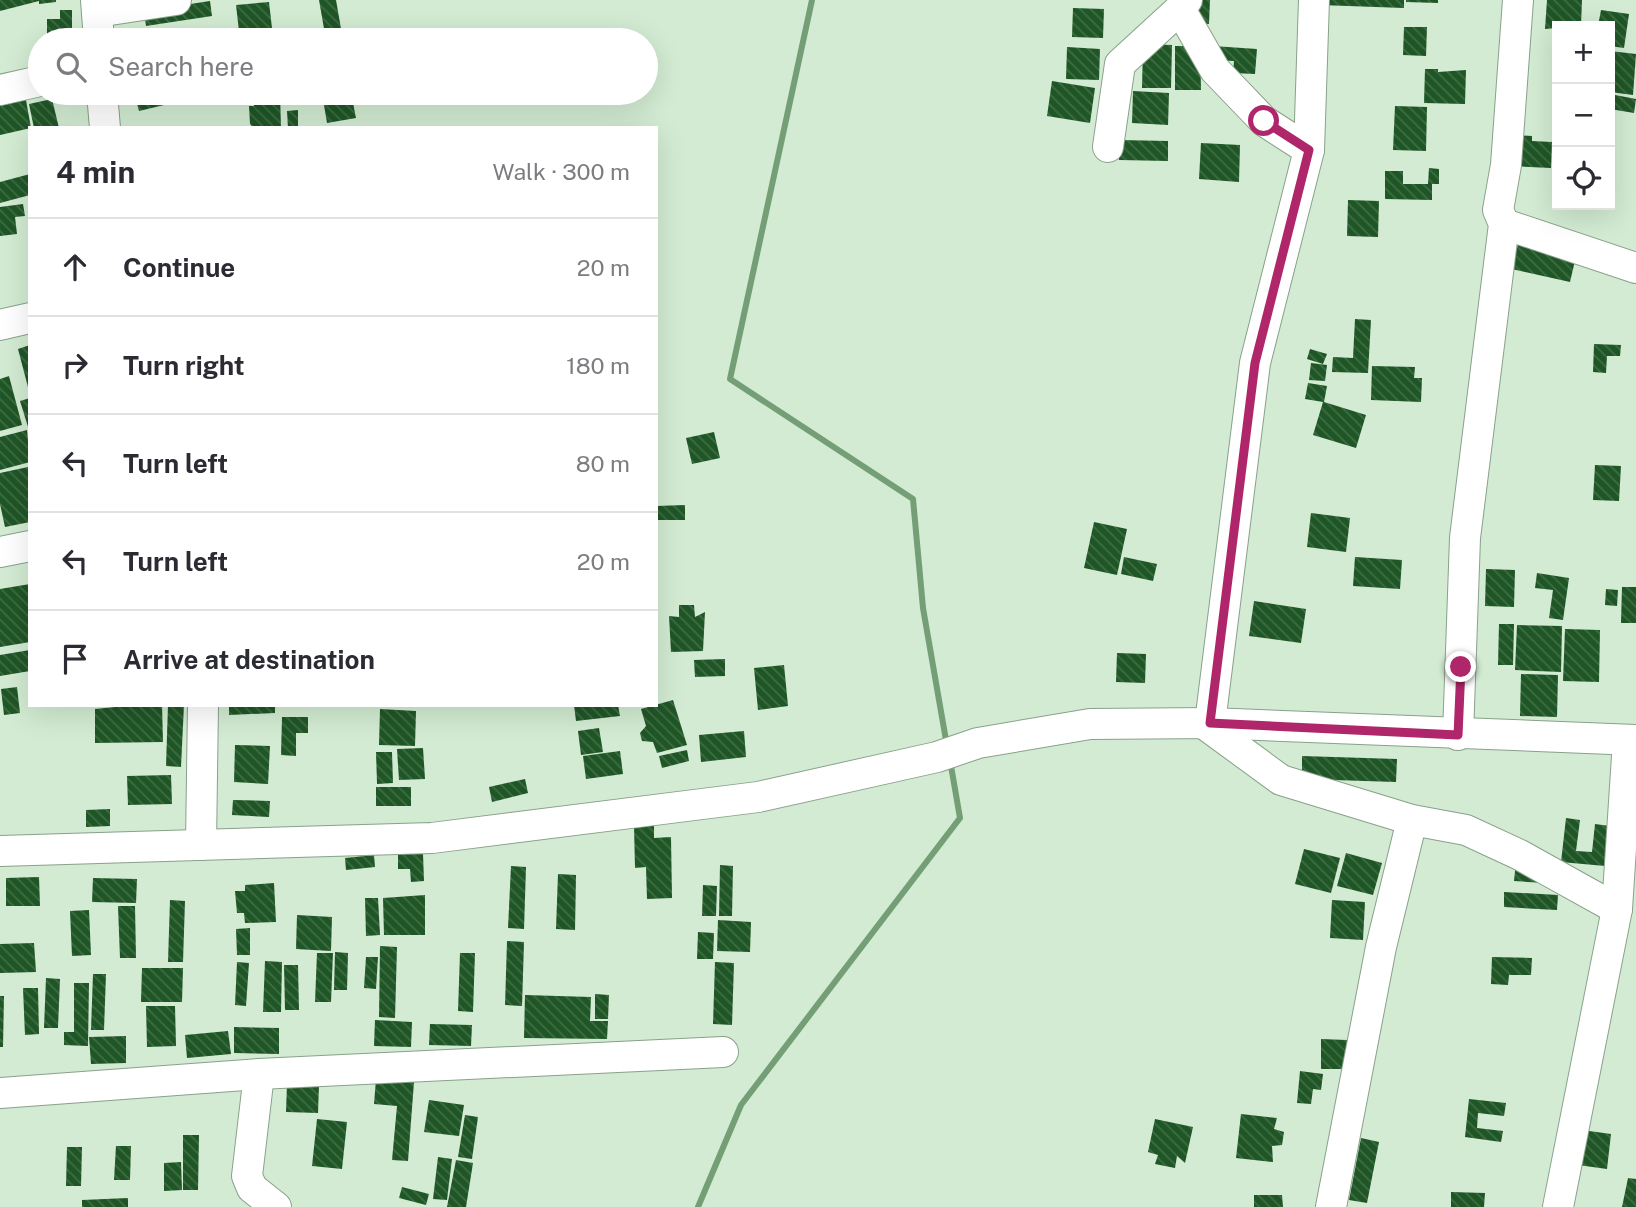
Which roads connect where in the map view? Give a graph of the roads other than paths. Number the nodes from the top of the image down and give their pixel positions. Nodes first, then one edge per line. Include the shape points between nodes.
1 (176, 0) edge
2 (1314, 0) edge
3 (1518, 0) edge
4 (1183, 5) edge
5 (97, 17) edge
6 (28, 84) edge
7 (0, 90) edge
8 (104, 105) edge
9 (105, 126) edge
10 (1108, 147) dead end
11 (1309, 150) junction
12 (1504, 225) junction
13 (1636, 268) edge
14 (28, 318) edge
15 (0, 325) edge
16 (28, 546) edge
17 (0, 552) edge
18 (203, 707) edge
19 (1207, 723) junction
20 (1458, 735) junction
21 (1632, 741) edge
22 (1412, 820) junction
23 (201, 845) junction
24 (0, 851) edge
25 (1617, 909) junction
26 (723, 1052) dead end
27 (258, 1074) junction
28 (0, 1094) edge
29 (276, 1207) edge
30 (1331, 1207) edge
31 (1558, 1207) edge

1 - 5 street
2 - 11 street
3 - 12 street via 1506,165 1498,210
4 - 10 street via 1120,64
4 - 11 street via 1215,70 1264,121
6 - 7 street
8 - 9 street
11 - 19 street via 1255,363
12 - 13 street
12 - 20 street via 1465,538
14 - 15 street
16 - 17 street
18 - 23 street
19 - 20 street
19 - 22 street via 1281,780
19 - 23 street via 1090,724 978,743 937,757 758,797 446,836
20 - 21 street
21 - 25 street
22 - 25 street via 1466,830
22 - 30 street via 1381,947
23 - 24 street
25 - 31 street
26 - 27 street
27 - 28 street
27 - 29 street via 247,1176 252,1188

